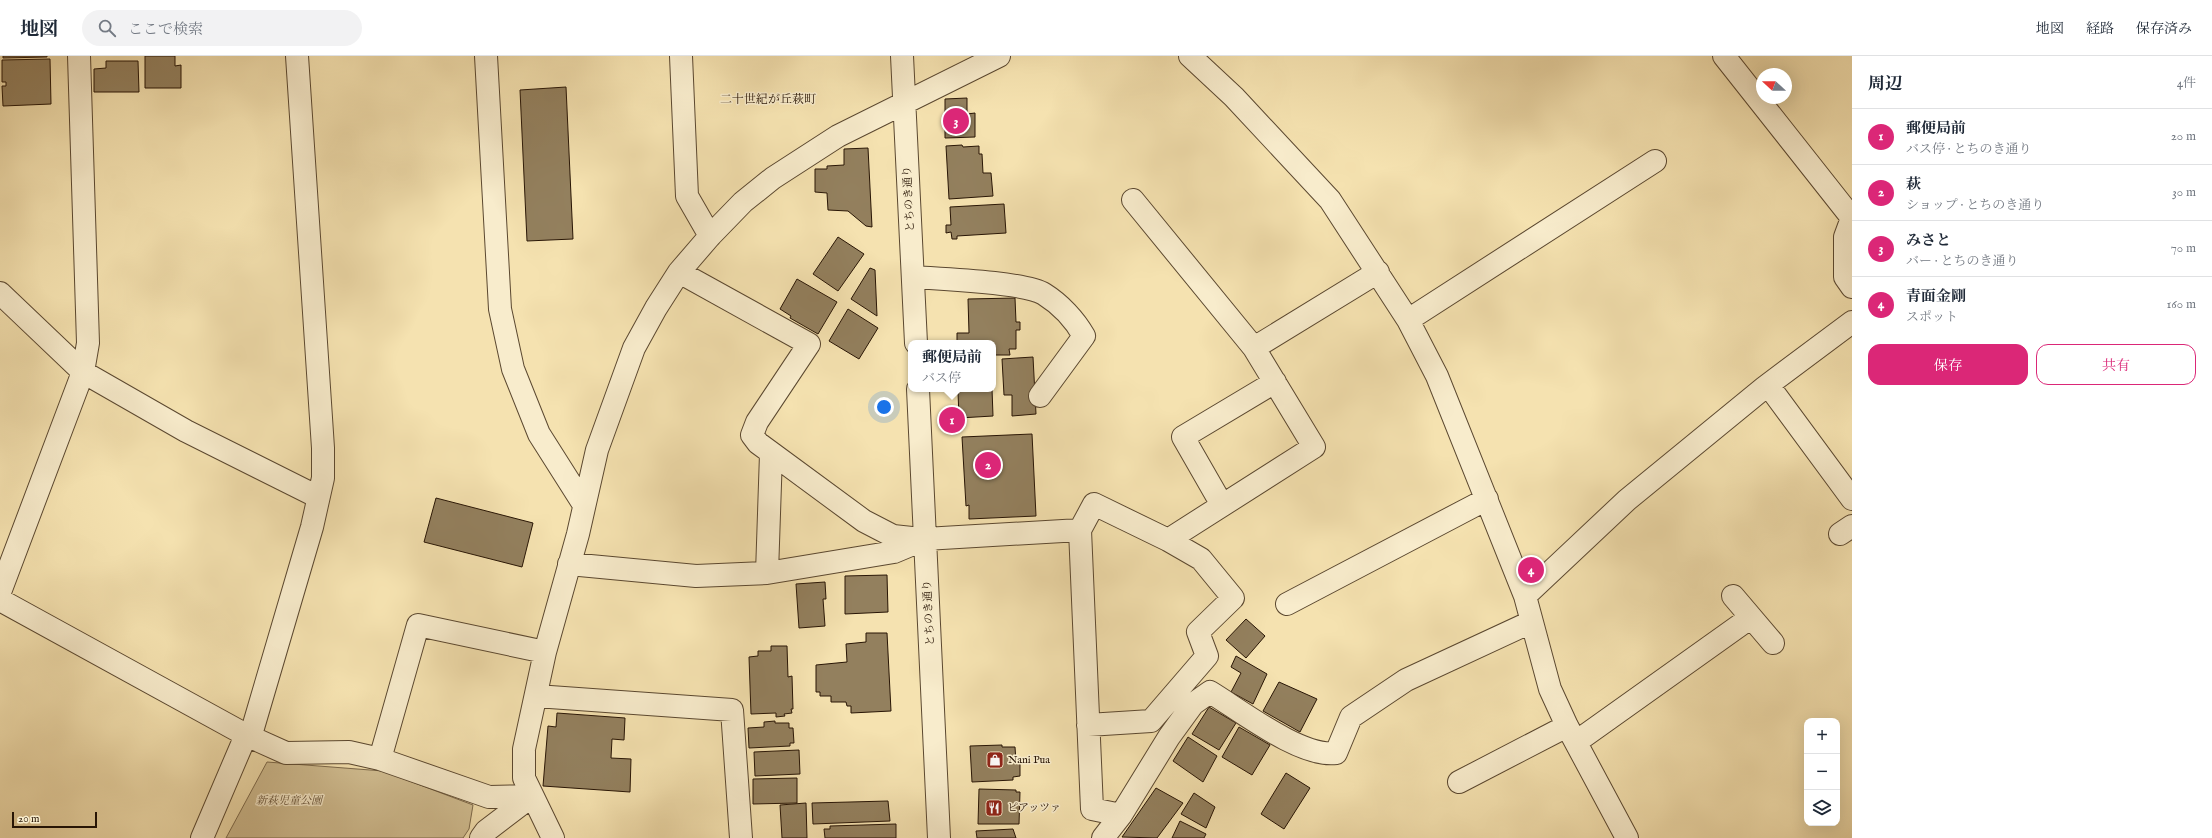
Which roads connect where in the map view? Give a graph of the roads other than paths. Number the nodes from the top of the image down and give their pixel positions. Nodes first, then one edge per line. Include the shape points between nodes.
1 (79, 56) edge
2 (297, 56) edge
3 (486, 56) edge
4 (681, 56) edge
5 (902, 56) edge
6 (999, 56) edge
7 (1190, 56) edge
8 (1724, 56) edge
9 (904, 102) junction
10 (1655, 161) dead end
11 (1133, 200) dead end
12 (1852, 218) edge
13 (710, 236) junction
14 (679, 272) junction
15 (1378, 272) junction
16 (913, 276) junction
17 (1852, 287) edge
18 (0, 293) edge
19 (1408, 320) junction
20 (1852, 322) edge
21 (916, 340) edge
22 (1254, 348) junction
23 (83, 372) junction
24 (1275, 382) junction
25 (1768, 385) junction
26 (918, 392) edge
27 (1040, 396) dead end
28 (771, 454) junction
29 (318, 497) junction
30 (1487, 499) junction
31 (1852, 499) edge
32 (584, 505) junction
33 (1222, 505) junction
34 (1080, 530) junction
35 (925, 539) junction
36 (1168, 540) junction
37 (569, 564) junction
38 (767, 573) junction
39 (0, 592) edge
40 (1525, 596) junction
41 (1733, 596) dead end
42 (0, 600) edge
43 (1286, 604) dead end
44 (1750, 618) junction
45 (1531, 622) junction
46 (1772, 642) dead end
47 (545, 652) junction
48 (536, 696) junction
49 (1088, 725) junction
50 (1572, 734) junction
51 (248, 736) junction
52 (380, 758) junction
53 (1459, 782) dead end
54 (532, 796) junction
55 (1121, 815) junction
56 (202, 838) edge
57 (482, 838) edge
58 (553, 838) edge
59 (741, 838) edge
60 (939, 838) edge
61 (1103, 838) edge
62 (1628, 838) edge

1 - 23 street via 88,343
2 - 29 street via 323,448 323,478
3 - 32 street via 500,310 513,369 539,434
4 - 13 street via 687,196
5 - 9 street, とちのき通り
6 - 9 street
7 - 15 street via 1234,97 1330,200
8 - 12 street
9 - 13 street via 838,136 773,178 743,202
9 - 16 street, とちのき通り
10 - 19 street
11 - 22 street
12 - 17 street via 1845,237 1845,277
13 - 14 street
14 - 28 street via 809,344 757,422 752,435
14 - 32 street via 634,348 597,450
15 - 19 street
15 - 22 street
16 - 21 street, とちのき通り
16 - 27 street via 1025,287 1044,293 1075,321 1084,336
18 - 23 street
19 - 30 street via 1437,376
20 - 25 street
22 - 24 street
23 - 29 street via 186,431
23 - 39 street
24 - 33 street via 1314,447
24 - 33 street via 1183,438
25 - 31 street
25 - 40 street via 1627,500
26 - 35 street, とちのき通り
28 - 35 street via 864,521 894,536
28 - 38 street
29 - 51 street via 312,527
30 - 40 street
30 - 43 street
32 - 37 street
33 - 36 street
34 - 35 street
34 - 36 street via 1094,504
34 - 49 street
35 - 38 street via 894,552
35 - 60 street, とちのき通り
36 - 49 street via 1201,559 1233,598 1198,632 1207,656 1150,721
37 - 38 street via 696,576
37 - 47 street
40 - 45 street
41 - 44 street
42 - 51 street
44 - 46 street
44 - 50 street
45 - 50 street via 1550,689
45 - 55 street via 1394,688 1351,717 1336,753 1325,755 1288,740 1210,692 1193,704 1185,715
47 - 48 street
47 - 52 street via 418,625
48 - 54 street via 524,749 524,778
48 - 59 street via 732,710
49 - 55 street via 1092,809
50 - 53 street
50 - 62 street
51 - 52 street via 286,753 349,752
51 - 56 street
52 - 54 street via 489,797
54 - 57 street via 486,831
54 - 58 street
55 - 61 street

